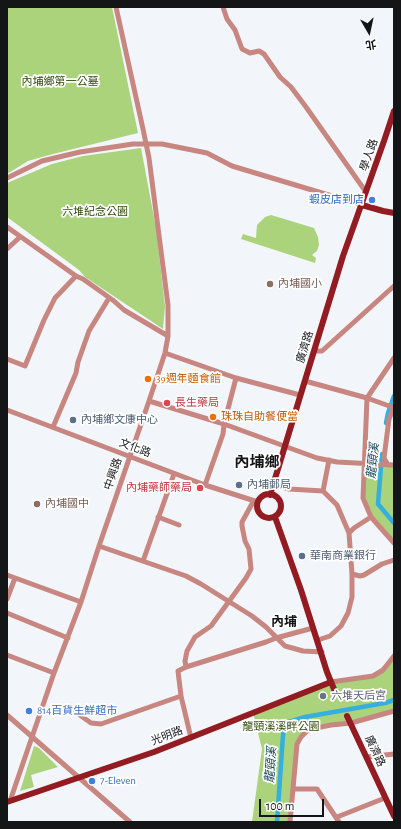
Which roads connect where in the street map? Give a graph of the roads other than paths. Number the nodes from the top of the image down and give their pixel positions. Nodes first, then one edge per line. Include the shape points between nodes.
1 (116, 7) edge
2 (223, 7) edge
3 (394, 111) edge
4 (146, 143) junction
5 (7, 178) edge
6 (366, 192) junction
7 (362, 206) junction
8 (394, 213) edge
9 (7, 228) edge
10 (20, 237) junction
11 (7, 249) edge
12 (76, 276) junction
13 (394, 286) edge
14 (109, 298) junction
15 (168, 336) junction
16 (314, 351) junction
17 (165, 353) junction
18 (394, 358) edge
19 (8, 361) edge
20 (236, 378) junction
21 (305, 381) junction
22 (300, 396) junction
23 (367, 398) junction
24 (150, 400) junction
25 (391, 406) edge
26 (7, 410) edge
27 (224, 424) junction
28 (53, 427) junction
29 (284, 447) junction
30 (130, 457) junction
31 (329, 460) junction
32 (365, 463) junction
33 (390, 465) edge
34 (174, 474) junction
35 (273, 484) junction
36 (205, 485) junction
37 (323, 491) junction
38 (270, 495) junction
39 (256, 502) junction
40 (275, 516) junction
41 (158, 517) junction
42 (371, 517) junction
43 (179, 525) dead end
44 (349, 533) junction
45 (394, 543) edge
46 (99, 546) junction
47 (394, 560) edge
48 (143, 561) junction
49 (352, 574) junction
50 (7, 575) edge
51 (15, 578) junction
52 (7, 599) edge
53 (230, 601) junction
54 (81, 602) junction
55 (7, 613) edge
56 (313, 628) junction
57 (68, 638) junction
58 (276, 638) junction
59 (318, 640) junction
60 (322, 652) junction
61 (7, 655) edge
62 (394, 656) edge
63 (186, 667) junction
64 (54, 673) junction
65 (331, 682) junction
66 (336, 694) dead end
67 (181, 696) junction
68 (70, 708) dead end
69 (394, 712) edge
70 (7, 715) edge
71 (347, 716) dead end
72 (350, 723) junction
73 (32, 736) junction
74 (191, 738) junction
75 (394, 754) edge
76 (367, 757) junction
77 (79, 778) junction
78 (293, 788) junction
79 (385, 798) junction
80 (8, 802) edge
81 (394, 816) edge
82 (338, 820) edge
83 (130, 822) edge
84 (290, 822) edge

1 - 4 street, 中興路
2 - 6 street via 242,49 250,53 258,51 264,54 306,107
3 - 6 main road, 學人路
4 - 5 street via 87,151 42,161
4 - 7 street via 207,153 232,166
4 - 15 street, 中興路 via 168,305
6 - 7 main road, 學人路
7 - 8 main road
7 - 16 main road, 廣濟路 via 343,256
9 - 10 street
10 - 11 street
10 - 12 street
12 - 14 street
12 - 19 street via 54,298 25,366
13 - 16 street via 322,351
14 - 15 street
14 - 28 street via 90,331 76,373
15 - 17 street, 中興路
16 - 21 main road, 廣濟路
17 - 20 street
17 - 24 street, 中興路
18 - 23 street
20 - 22 street
20 - 27 street
21 - 22 main road, 廣濟路
21 - 23 street
22 - 29 main road, 廣濟路
23 - 25 street
23 - 32 street
24 - 27 street
24 - 30 street, 中興路
25 - 33 street via 384,458
26 - 28 street, 文化路
27 - 29 street
27 - 36 street via 223,434
28 - 30 street, 文化路
29 - 31 street
29 - 35 main road, 廣濟路
30 - 34 street, 文化路
30 - 46 street, 中興路
31 - 32 street
31 - 37 street
32 - 33 street
32 - 42 street via 363,498
34 - 36 street, 文化路
34 - 41 street
35 - 37 street via 289,489
35 - 38 main road, 廣濟路
36 - 39 street, 文化路
37 - 44 street via 337,506
38 - 39 main road via 263,496
38 - 40 main road via 278,498 281,506
39 - 40 main road via 262,516
39 - 53 street via 242,522 251,569
40 - 56 main road
41 - 43 street
41 - 48 street
42 - 44 street
42 - 45 street
44 - 49 street
46 - 48 street
46 - 54 street, 中興路
47 - 49 street via 364,575
48 - 53 street via 186,576
49 - 59 street via 352,597 348,613 341,626 330,636
50 - 51 street
51 - 52 street
51 - 54 street
53 - 58 street via 266,627
53 - 63 street via 211,626 194,637 187,651
54 - 57 street, 中興路
55 - 57 street
56 - 58 street
56 - 59 main road
57 - 64 street, 中興路
58 - 60 street via 285,646 303,651
58 - 63 street
59 - 60 main road
60 - 65 main road
61 - 64 street
62 - 65 street via 383,670 373,676
63 - 67 street via 178,671
64 - 73 street, 中興路
65 - 66 main road
65 - 74 main road, 光明路
67 - 68 street via 101,724 91,723
67 - 74 street
69 - 72 street
70 - 73 street
71 - 72 main road, 廣濟路
72 - 76 main road, 廣濟路
72 - 78 street via 316,728 307,731 301,737 297,744
73 - 77 street
73 - 80 street, 中興路
74 - 77 main road, 光明路
75 - 76 street
76 - 79 main road, 廣濟路
77 - 80 main road, 光明路
77 - 83 street
78 - 82 street via 317,789
78 - 84 street
79 - 81 main road, 廣濟路
79 - 82 street

